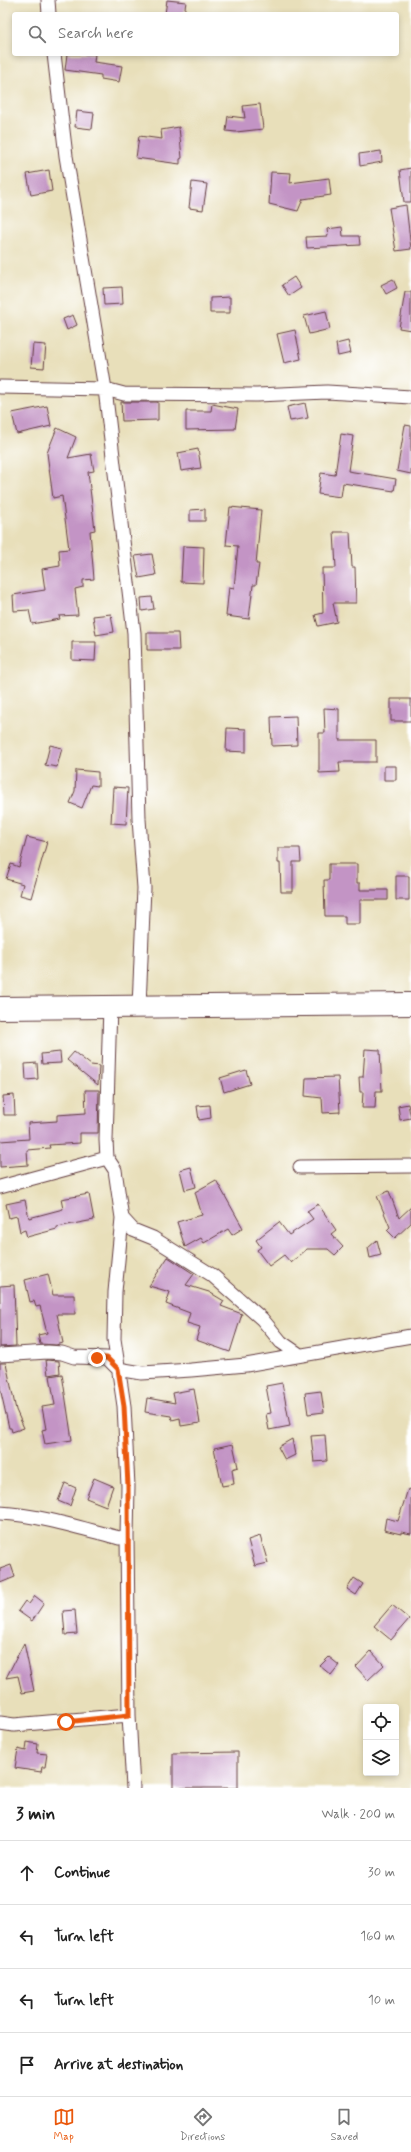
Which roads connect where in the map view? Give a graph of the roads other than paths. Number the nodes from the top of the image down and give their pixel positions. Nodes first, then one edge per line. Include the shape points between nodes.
1 (48, 0) edge
2 (49, 12) edge
3 (54, 56) edge
4 (0, 387) edge
5 (105, 390) junction
6 (411, 397) edge
7 (411, 1004) edge
8 (110, 1006) junction
9 (139, 1006) junction
10 (0, 1008) edge
11 (107, 1158) junction
12 (300, 1166) dead end
13 (411, 1166) edge
14 (2, 1188) edge
15 (122, 1218) junction
16 (411, 1336) edge
17 (0, 1355) edge
18 (300, 1355) junction
19 (118, 1369) junction
20 (0, 1514) edge
21 (127, 1536) junction
22 (129, 1715) junction
23 (0, 1723) edge
24 (133, 1788) edge

1 - 2 street
3 - 5 street via 66,156
4 - 5 street
5 - 6 street via 124,394 271,395 327,392
5 - 9 street via 134,633 139,819 144,888
7 - 9 highway
8 - 9 highway
8 - 10 highway
8 - 11 street
11 - 14 street
11 - 15 street via 115,1170
12 - 13 street
15 - 18 street via 133,1230 153,1238 212,1275 262,1319 281,1342
15 - 19 street via 115,1292 114,1338
16 - 18 street
17 - 19 street via 48,1352 74,1357 107,1358
18 - 19 street via 246,1365 191,1370 142,1373
19 - 21 street via 124,1406 128,1486
20 - 21 street via 13,1514 119,1538
21 - 22 street
22 - 23 street via 14,1725
22 - 24 street

